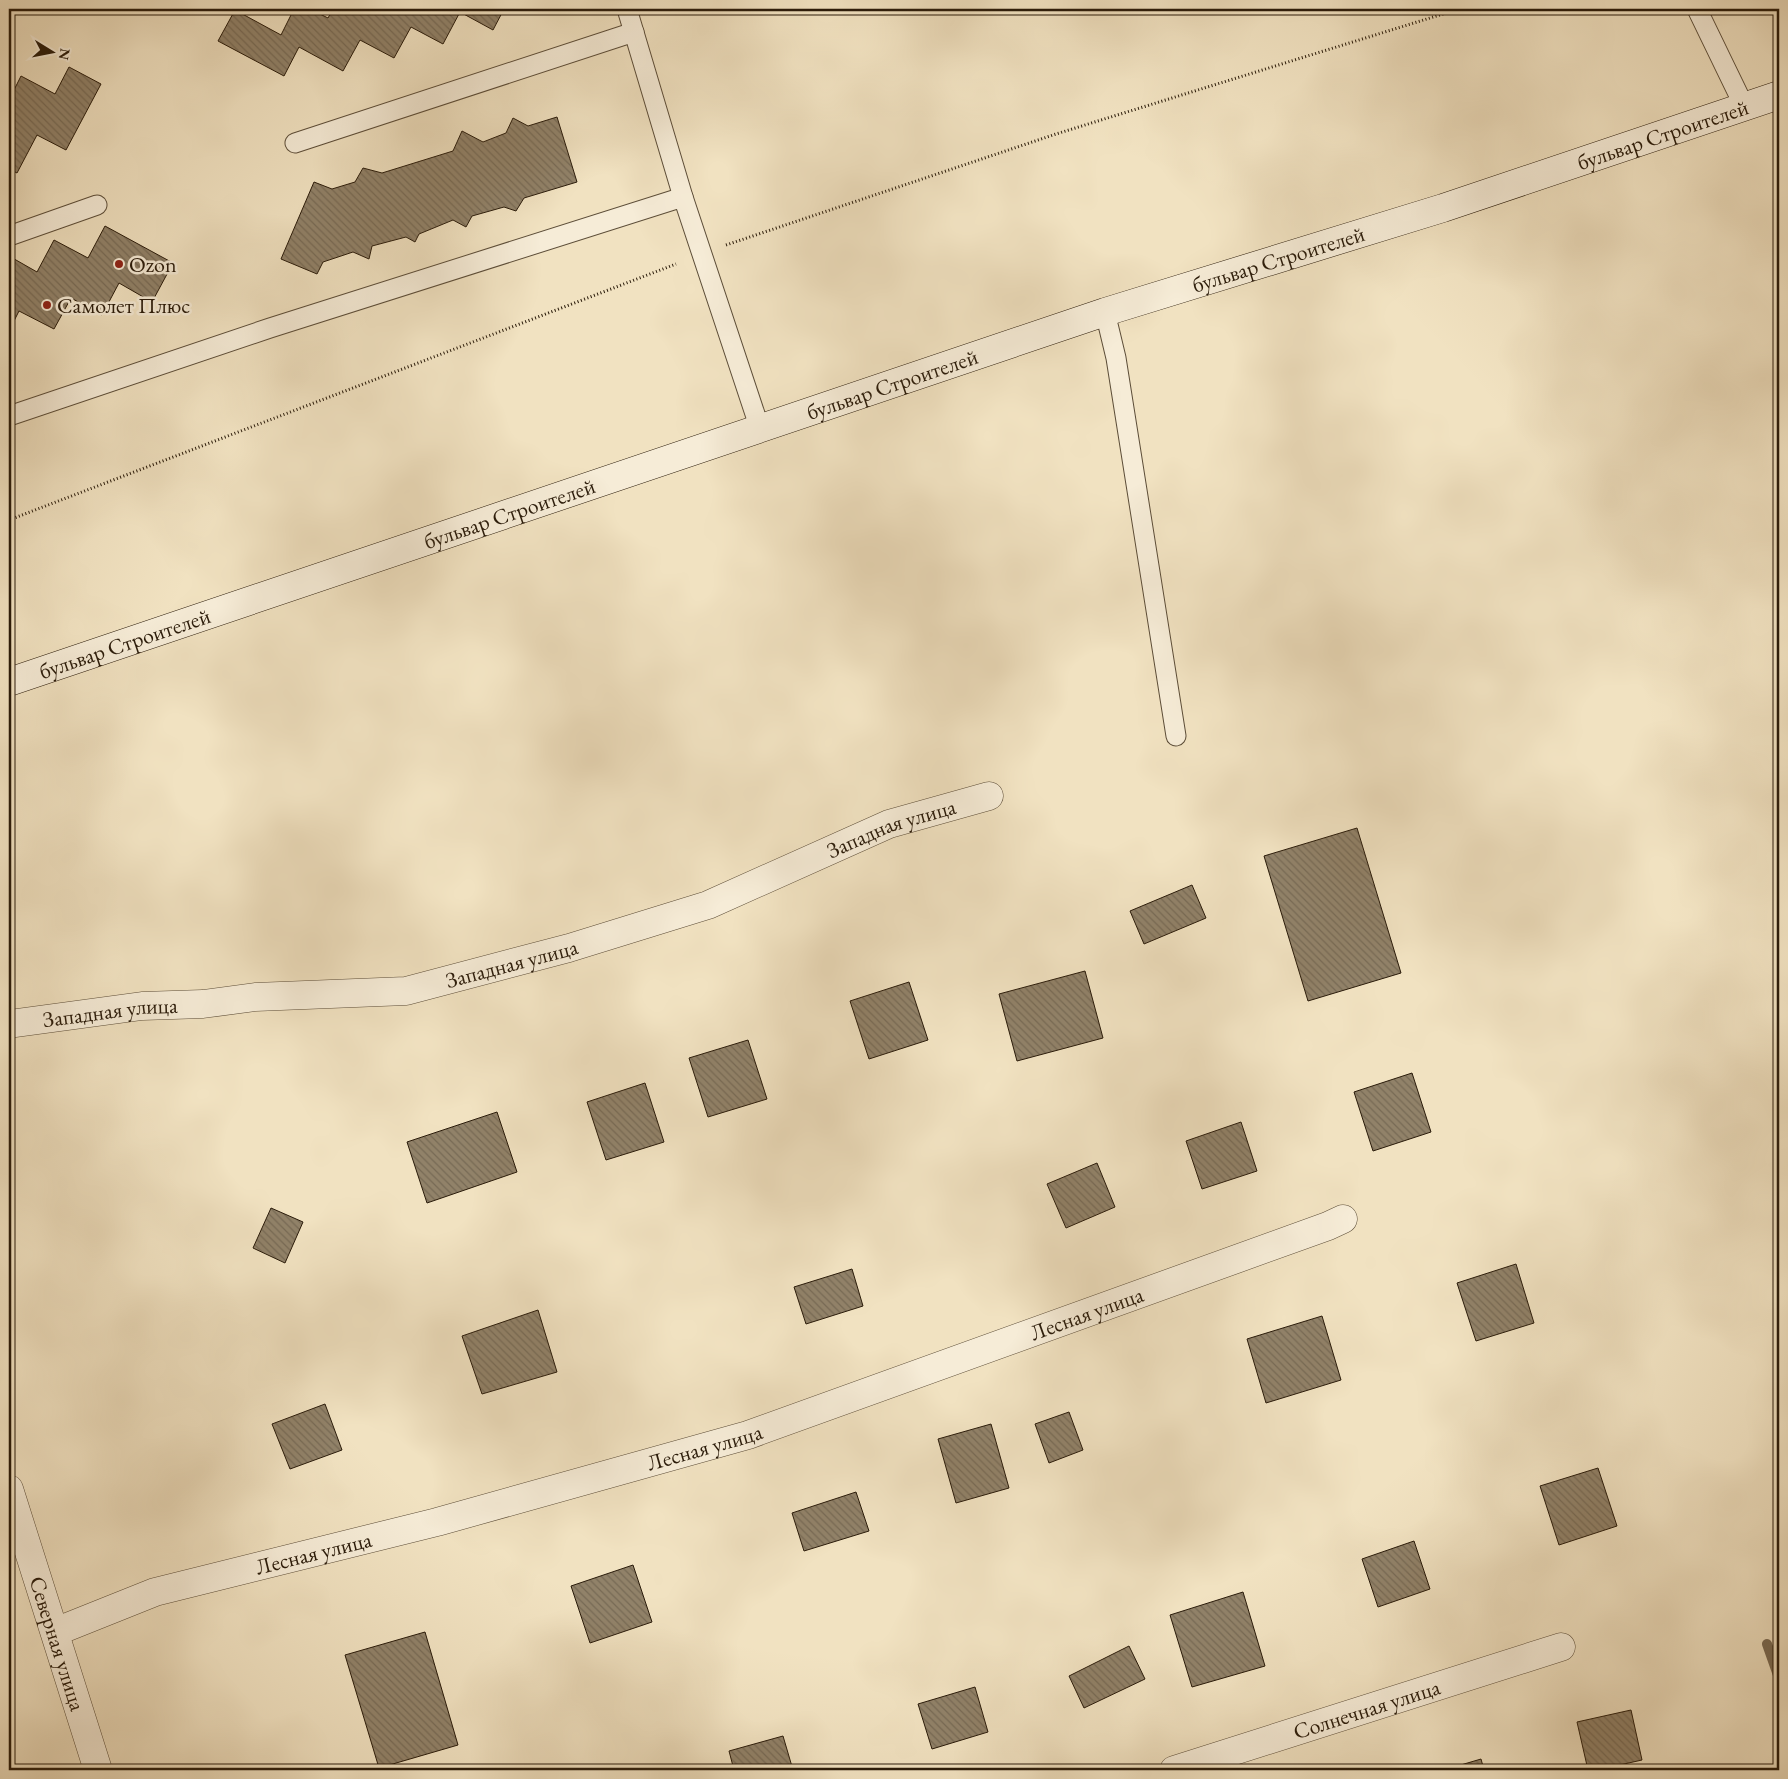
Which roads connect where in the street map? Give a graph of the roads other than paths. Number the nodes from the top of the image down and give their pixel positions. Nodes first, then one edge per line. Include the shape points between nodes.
1 (627, 9) edge
2 (1697, 9) edge
3 (634, 32) junction
4 (1779, 95) edge
5 (1744, 106) junction
6 (295, 143) dead end
7 (683, 197) junction
8 (97, 204) dead end
9 (9, 236) edge
10 (1105, 312) junction
11 (9, 416) edge
12 (760, 430) junction
13 (9, 682) edge
14 (1176, 736) dead end
15 (989, 796) dead end
16 (9, 1024) edge
17 (1343, 1220) dead end
18 (9, 1489) edge
19 (55, 1632) junction
20 (1562, 1647) dead end
21 (98, 1770) edge
22 (1174, 1770) edge

1 - 3 lane
2 - 5 lane
3 - 6 lane
3 - 7 lane
4 - 5 street, бульвар Строителей
5 - 10 street, бульвар Строителей via 1443,208
7 - 11 lane via 270,328
7 - 12 lane
8 - 9 lane
10 - 12 street, бульвар Строителей
10 - 14 lane via 1116,358
12 - 13 street, бульвар Строителей
15 - 16 street, Западная улица via 890,824 708,904 569,948 406,991 254,997 203,1004 142,1006
17 - 19 street, Лесная улица via 748,1435 436,1522 155,1592
18 - 19 street, Северная улица
19 - 21 street, Северная улица
20 - 22 street, Солнечная улица

